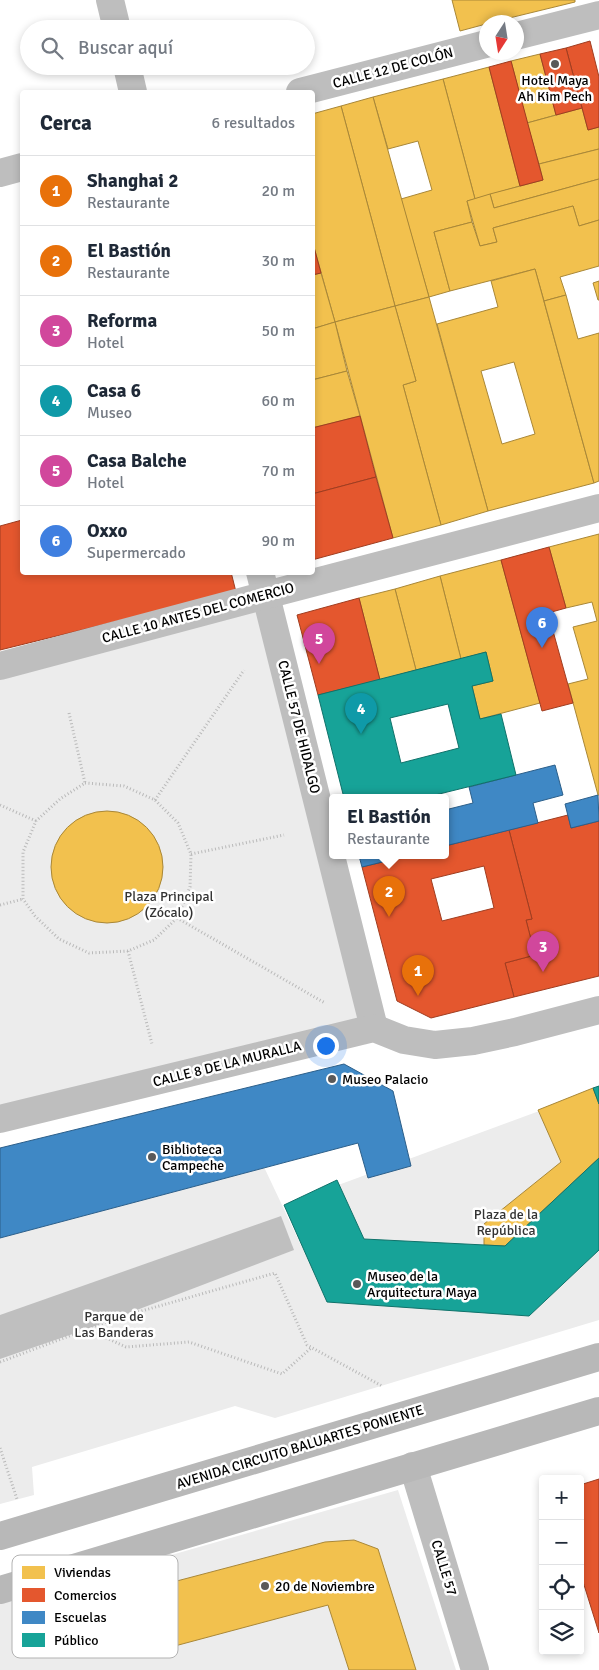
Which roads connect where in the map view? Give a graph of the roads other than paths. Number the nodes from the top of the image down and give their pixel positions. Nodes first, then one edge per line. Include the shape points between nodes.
1 (110, 0) edge
2 (599, 15) edge
3 (115, 20) edge
4 (524, 34) edge
5 (479, 46) edge
6 (128, 75) edge
7 (132, 90) edge
8 (308, 90) edge
9 (20, 168) edge
10 (0, 173) edge
11 (599, 508) edge
12 (315, 572) edge
13 (303, 575) edge
14 (263, 584) edge
15 (0, 666) edge
16 (329, 848) edge
17 (332, 859) edge
18 (599, 1010) edge
19 (374, 1028) junction
20 (0, 1119) edge
21 (599, 1357) edge
22 (599, 1412) edge
23 (413, 1466) junction
24 (0, 1536) edge
25 (117, 1555) edge
26 (12, 1586) edge
27 (0, 1590) edge
28 (475, 1670) edge

1 - 3 street
2 - 4 street
5 - 8 street, CALLE 12 DE COLÓN
6 - 7 street
9 - 10 street
11 - 12 street, CALLE 10 ANTES DEL COMERCIO
13 - 14 street, CALLE 10 ANTES DEL COMERCIO
14 - 15 street, CALLE 10 ANTES DEL COMERCIO
14 - 16 street, CALLE 57 DE HIDALGO
17 - 19 street, CALLE 57 DE HIDALGO
18 - 19 street via 516,1032 435,1045 404,1040
19 - 20 street, CALLE 8 DE LA MURALLA
21 - 24 main road, AVENIDA CIRCUITO BALUARTES PONIENTE
22 - 23 main road
23 - 25 main road
23 - 28 street, CALLE 57
26 - 27 main road

